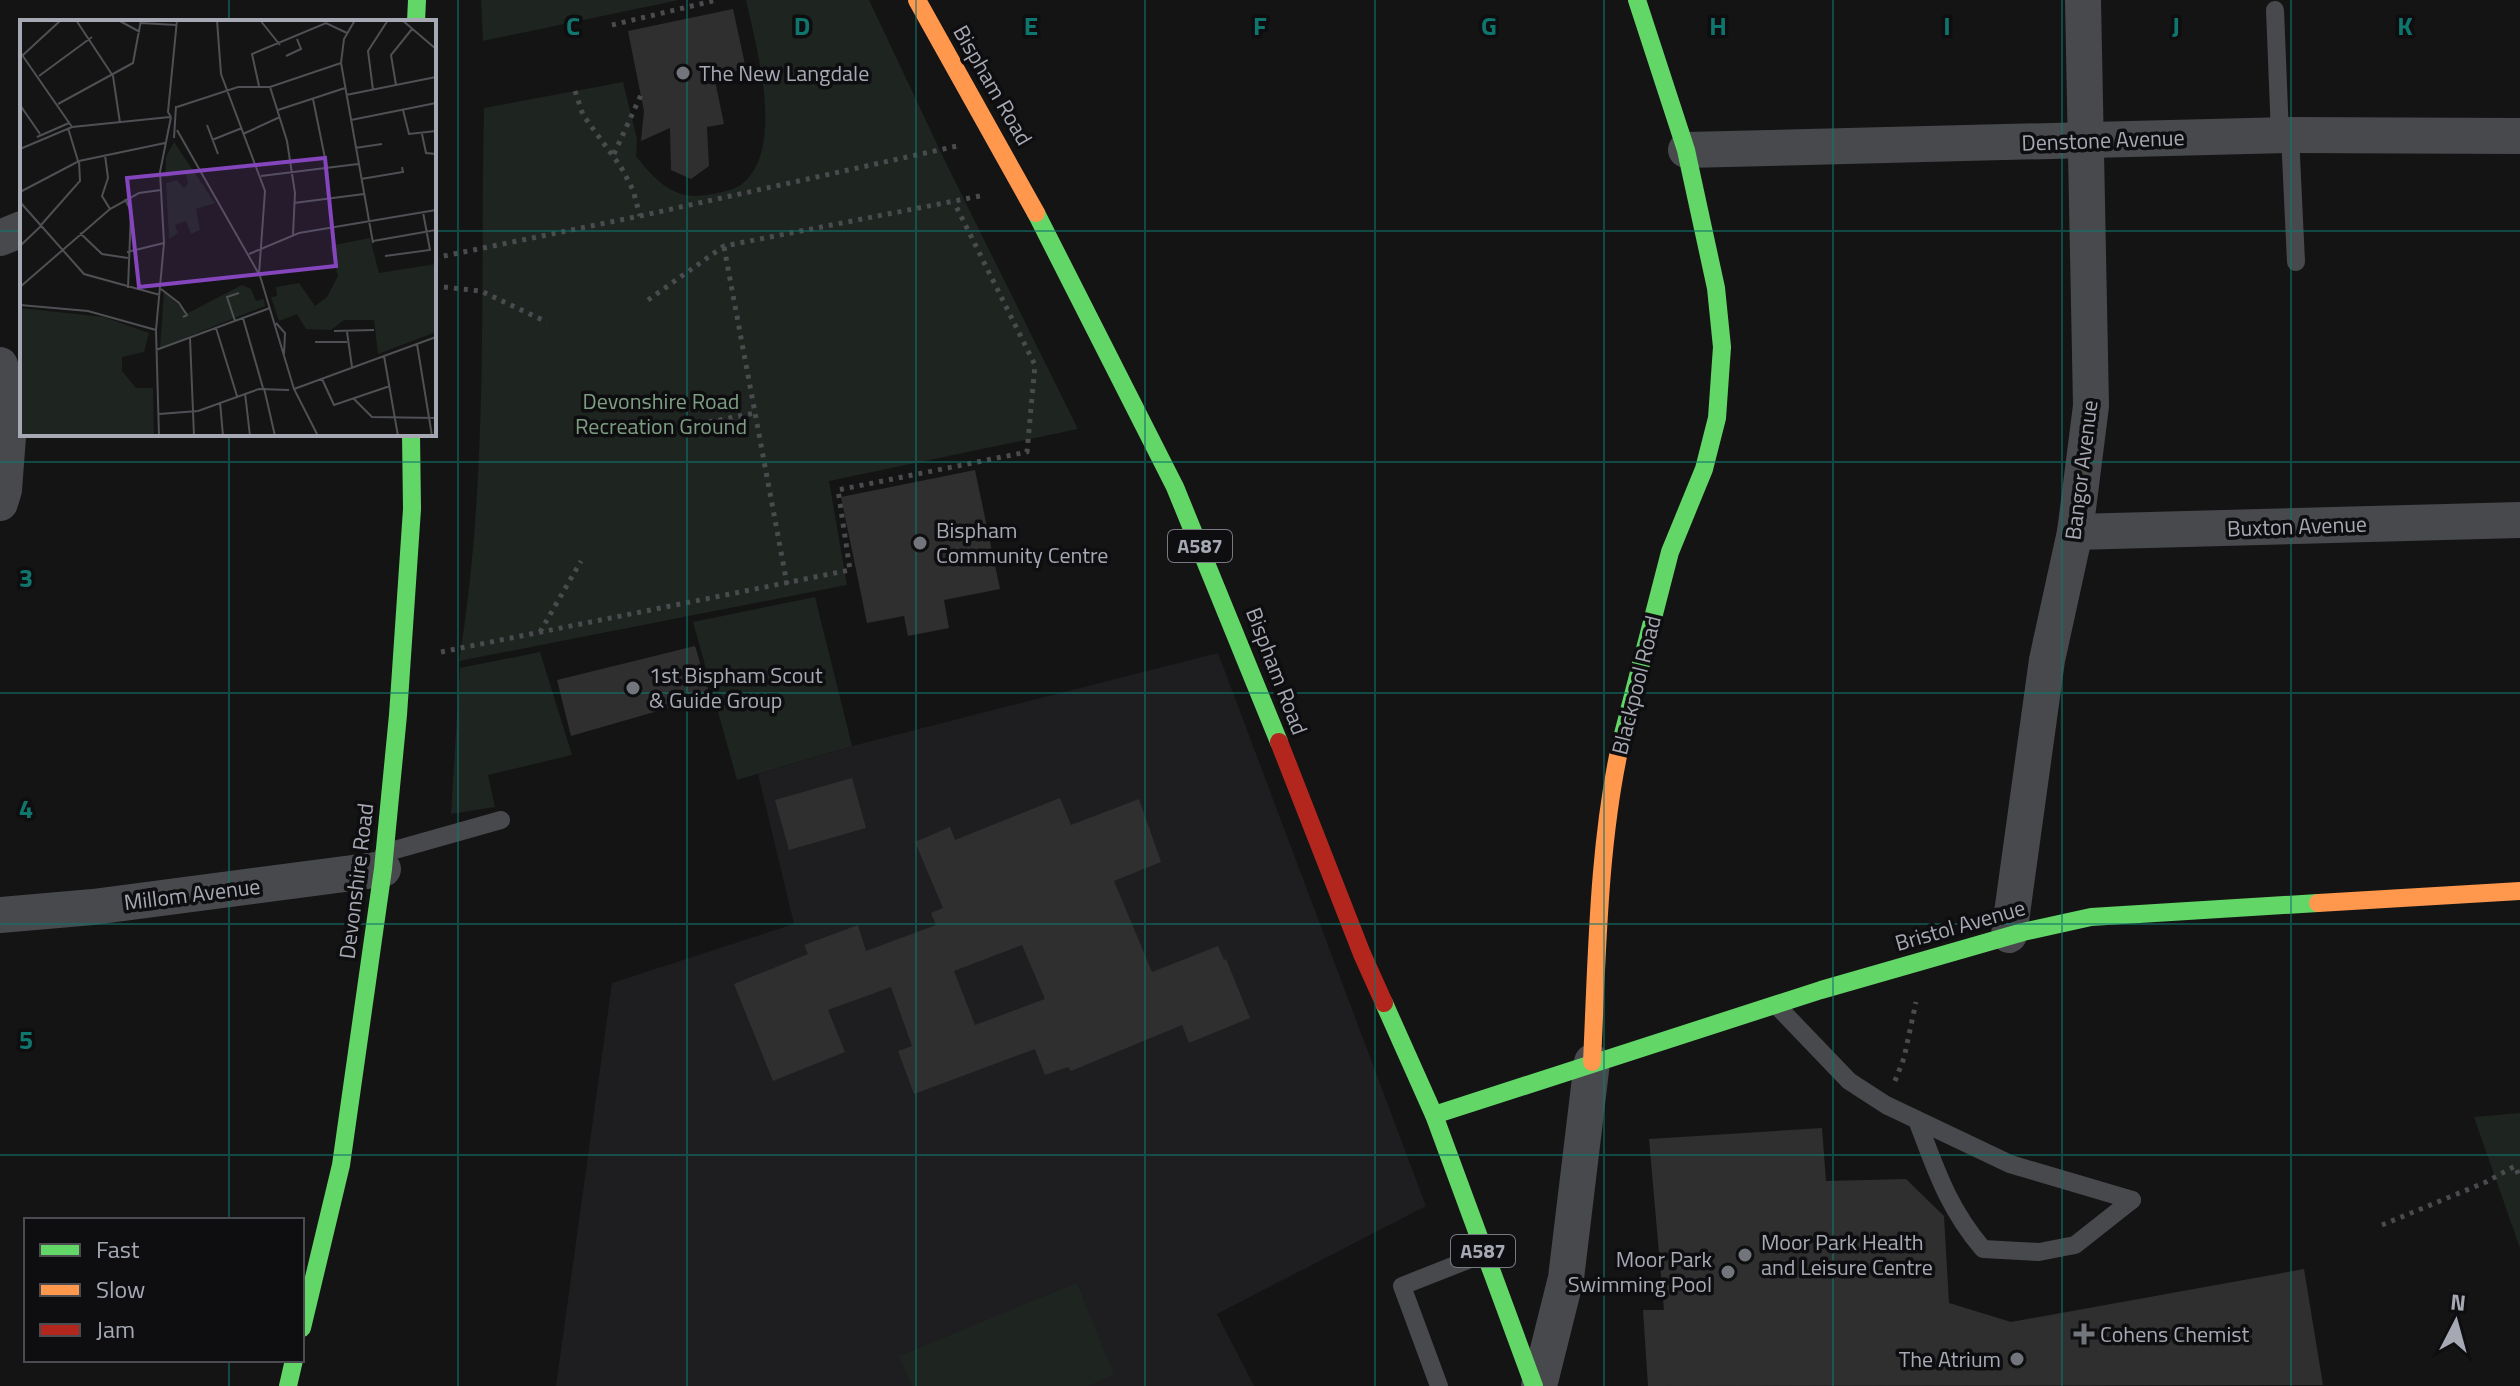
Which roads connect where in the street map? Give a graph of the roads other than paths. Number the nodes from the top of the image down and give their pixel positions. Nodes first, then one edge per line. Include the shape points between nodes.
1 (417, 0) edge
2 (917, 0) edge
3 (1637, 0) edge
4 (2083, 0) edge
5 (2275, 10) dead end
6 (416, 20) edge
7 (2285, 135) junction
8 (2520, 136) edge
9 (2087, 141) junction
10 (1686, 150) junction
11 (20, 230) edge
12 (0, 238) edge
13 (2296, 262) dead end
14 (0, 365) edge
15 (411, 436) edge
16 (0, 503) edge
17 (2520, 520) edge
18 (2075, 532) junction
19 (501, 820) dead end
20 (383, 861) junction
21 (2520, 891) edge
22 (0, 915) edge
23 (2009, 935) junction
24 (1775, 1004) junction
25 (1592, 1062) junction
26 (1434, 1115) junction
27 (1917, 1120) junction
28 (1483, 1254) junction
29 (304, 1320) edge
30 (294, 1362) edge
31 (288, 1386) edge
32 (1439, 1386) edge
33 (1536, 1386) edge

1 - 6 main road
2 - 26 main road, Bispham Road / A587 via 1023,186 1175,487 1362,954
3 - 10 main road, Blackpool Road
4 - 9 street, Bangor Avenue
5 - 7 lane
7 - 8 street, Denstone Avenue
7 - 9 street, Denstone Avenue
7 - 13 lane
9 - 10 street, Denstone Avenue
9 - 18 street, Bangor Avenue via 2091,406
10 - 25 main road, Blackpool Road via 1716,288 1722,347 1717,418 1704,469 1666,566 1611,785
11 - 12 street
14 - 16 street via 10,410
15 - 20 main road, Devonshire Road via 412,509
17 - 18 street, Buxton Avenue
18 - 23 street, Bangor Avenue via 2047,660
19 - 20 lane
20 - 22 street, Millom Avenue via 93,907
20 - 29 main road, Devonshire Road via 341,1165
21 - 23 main road, Bristol Avenue via 2091,917
23 - 24 main road, Bristol Avenue
24 - 25 main road, Bristol Avenue
24 - 27 lane via 1849,1081
25 - 26 main road, Bristol Avenue
25 - 33 street, Blackpool Road via 1566,1278
26 - 28 main road, Bispham Road / A587
27 - 27 lane via 2010,1164 2132,1200 2075,1245 2039,1252 1983,1249 1961,1224
28 - 32 lane via 1402,1286
28 - 33 main road, Bispham Road / A587
30 - 31 main road

